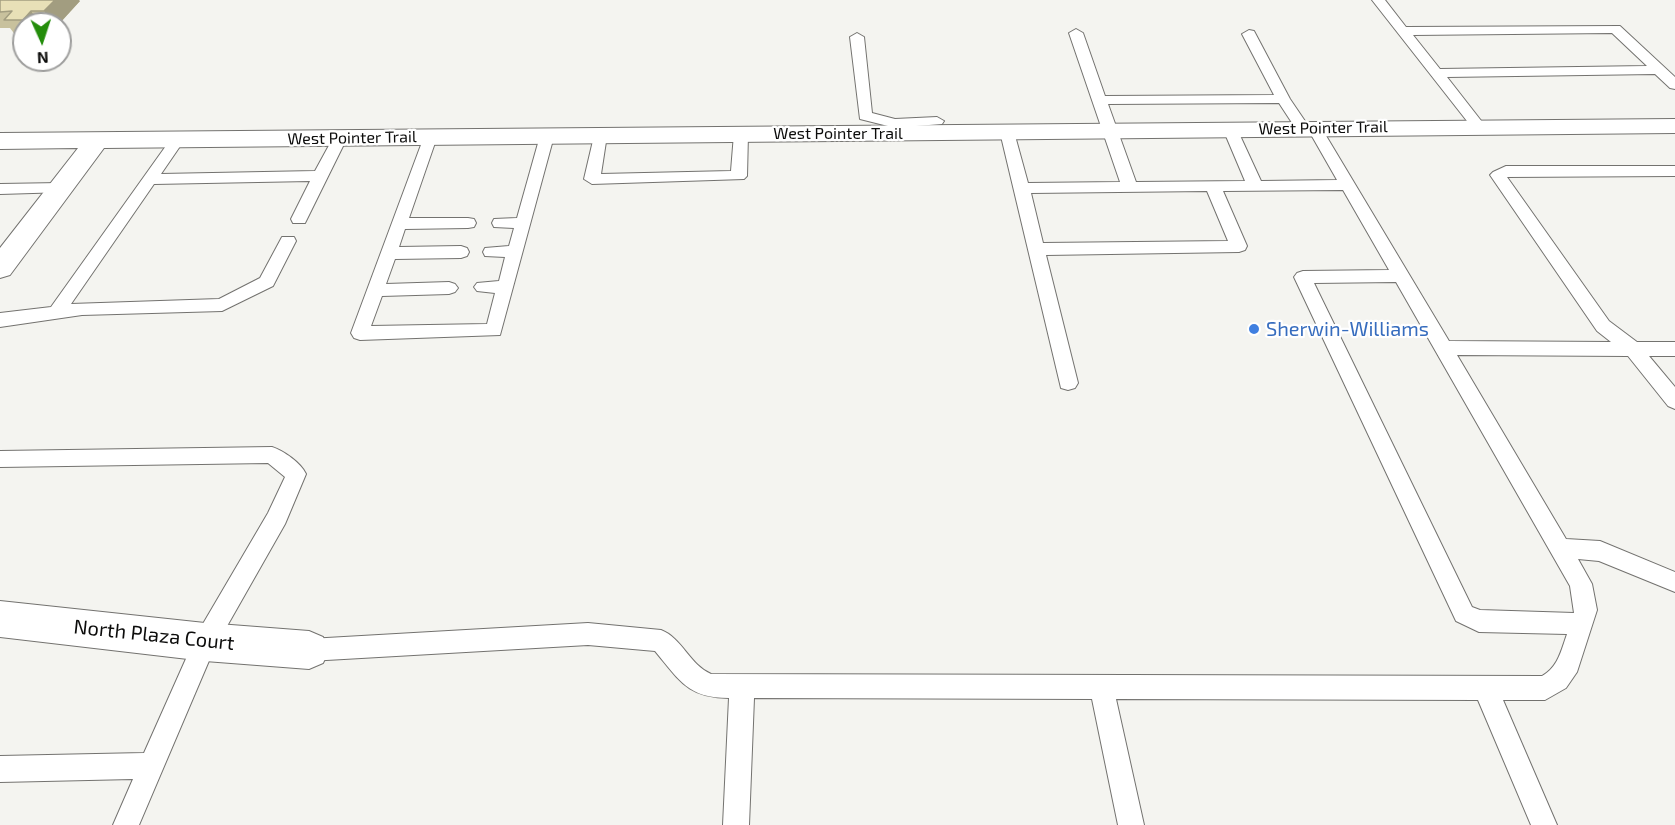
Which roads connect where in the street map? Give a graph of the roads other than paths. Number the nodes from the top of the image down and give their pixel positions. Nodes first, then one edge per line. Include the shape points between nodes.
1 (1378, 0) edge
2 (1403, 31) junction
3 (1076, 33) dead end
4 (1249, 34) dead end
5 (857, 37) dead end
6 (1659, 70) junction
7 (1435, 73) junction
8 (1675, 85) edge
9 (1284, 99) junction
10 (1100, 100) junction
11 (937, 122) dead end
12 (1675, 126) edge
13 (1479, 127) junction
14 (897, 128) junction
15 (1230, 129) junction
16 (1309, 129) junction
17 (1111, 131) junction
18 (1007, 132) junction
19 (741, 134) junction
20 (600, 135) junction
21 (547, 136) junction
22 (430, 137) junction
23 (340, 138) junction
24 (178, 139) junction
25 (97, 140) junction
26 (0, 141) edge
27 (1675, 171) edge
28 (320, 176) junction
29 (149, 179) junction
30 (1347, 185) junction
31 (1130, 187) junction
32 (1213, 187) junction
33 (1256, 187) junction
34 (60, 188) junction
35 (1022, 188) junction
36 (0, 189) edge
37 (299, 219) dead end
38 (468, 223) dead end
39 (500, 223) dead end
40 (524, 223) junction
41 (400, 224) junction
42 (288, 241) dead end
43 (1036, 249) junction
44 (516, 251) junction
45 (461, 252) dead end
46 (491, 252) dead end
47 (389, 253) junction
48 (0, 268) edge
49 (1401, 276) junction
50 (483, 287) dead end
51 (506, 287) junction
52 (449, 288) dead end
53 (376, 290) junction
54 (57, 311) junction
55 (0, 320) edge
56 (1442, 348) junction
57 (1633, 349) junction
58 (1675, 349) edge
59 (1068, 383) dead end
60 (1675, 400) edge
61 (0, 459) edge
62 (1559, 548) junction
63 (1675, 582) edge
64 (0, 619) edge
65 (1580, 624) junction
66 (205, 642) junction
67 (309, 650) joint
68 (742, 685) junction
69 (1102, 688) junction
70 (1486, 689) junction
71 (152, 766) junction
72 (0, 769) edge
73 (126, 825) edge
74 (736, 825) edge
75 (1131, 825) edge
76 (1544, 825) edge

1 - 2 lane
2 - 6 lane via 1615,29
2 - 7 lane
3 - 10 lane
4 - 9 lane
5 - 14 lane via 865,116
6 - 7 lane
6 - 8 lane
7 - 13 lane
9 - 10 lane
9 - 16 lane
10 - 17 lane
11 - 14 lane
12 - 13 street, West Pointer Trail
13 - 16 street, West Pointer Trail
14 - 18 street, West Pointer Trail
14 - 19 street, West Pointer Trail
15 - 16 street, West Pointer Trail
15 - 17 street, West Pointer Trail
15 - 33 lane
16 - 30 lane
17 - 18 street, West Pointer Trail
17 - 31 lane
18 - 35 lane
19 - 20 street, West Pointer Trail
19 - 20 lane via 739,176 592,179
20 - 21 street, West Pointer Trail
21 - 22 street, West Pointer Trail
21 - 40 lane
22 - 23 street, West Pointer Trail
22 - 41 lane
23 - 24 street, West Pointer Trail
23 - 28 lane
24 - 25 street, West Pointer Trail
24 - 29 lane
25 - 26 street, West Pointer Trail
25 - 34 street
27 - 57 lane via 1506,171 1498,175 1603,326
28 - 29 lane
28 - 37 lane
29 - 54 lane
30 - 33 lane
30 - 49 lane
31 - 32 lane
31 - 35 lane
32 - 33 lane
32 - 43 lane via 1239,246
34 - 36 lane
34 - 48 street
35 - 43 lane
38 - 41 lane
39 - 40 lane
40 - 44 lane
41 - 47 lane
42 - 54 lane via 267,282 222,306
43 - 59 lane
44 - 46 lane
44 - 51 lane
45 - 47 lane
47 - 53 lane
49 - 56 lane
49 - 65 lane via 1303,277 1464,614 1479,621
50 - 51 lane
51 - 53 lane via 494,330 360,333
52 - 53 lane
54 - 55 lane
56 - 57 lane
56 - 62 lane
57 - 58 lane
57 - 60 lane
61 - 66 lane via 272,455 296,474 277,518
62 - 63 lane via 1600,551
62 - 65 lane via 1581,584 1586,610
64 - 66 street, North Plaza Court
65 - 70 lane via 1569,663 1558,680 1545,688
66 - 67 street, North Plaza Court
66 - 71 lane
67 - 68 lane via 588,634 661,641 694,679 710,686
68 - 69 lane
68 - 74 lane
69 - 70 lane
69 - 75 lane
70 - 76 lane
71 - 72 lane
71 - 73 lane

